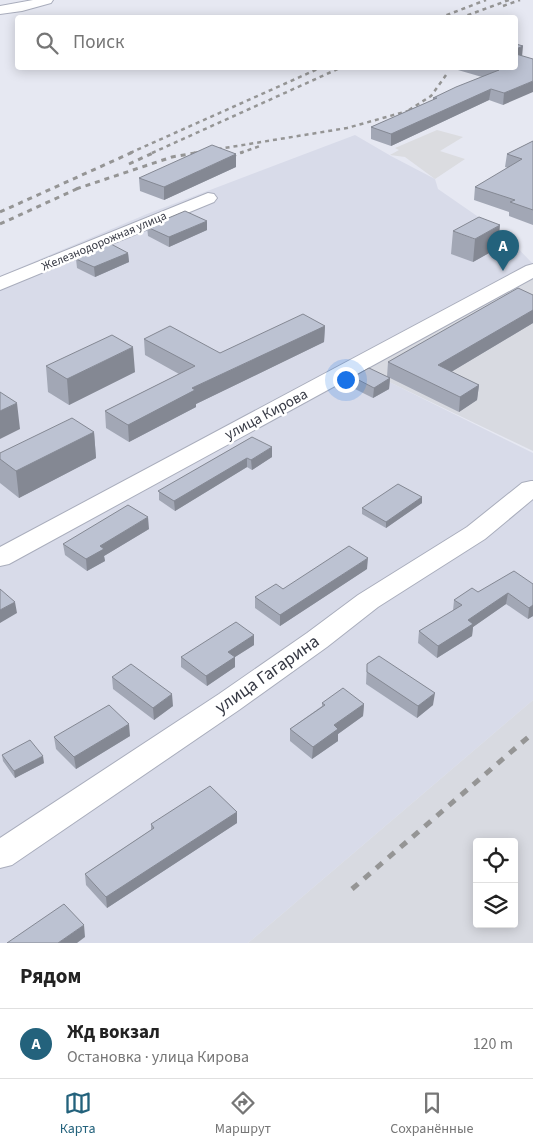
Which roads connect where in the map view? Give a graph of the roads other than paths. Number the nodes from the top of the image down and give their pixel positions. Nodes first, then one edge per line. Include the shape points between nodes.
1 (47, 0) edge
2 (0, 10) edge
3 (208, 198) dead end
4 (533, 270) edge
5 (0, 284) edge
6 (531, 488) dead end
7 (0, 558) edge
8 (0, 855) edge

1 - 2 street
3 - 5 street, Железнодорожная улица
4 - 7 street, улица Кирова
6 - 8 street, улица Гагарина via 476,533 368,601 229,702

